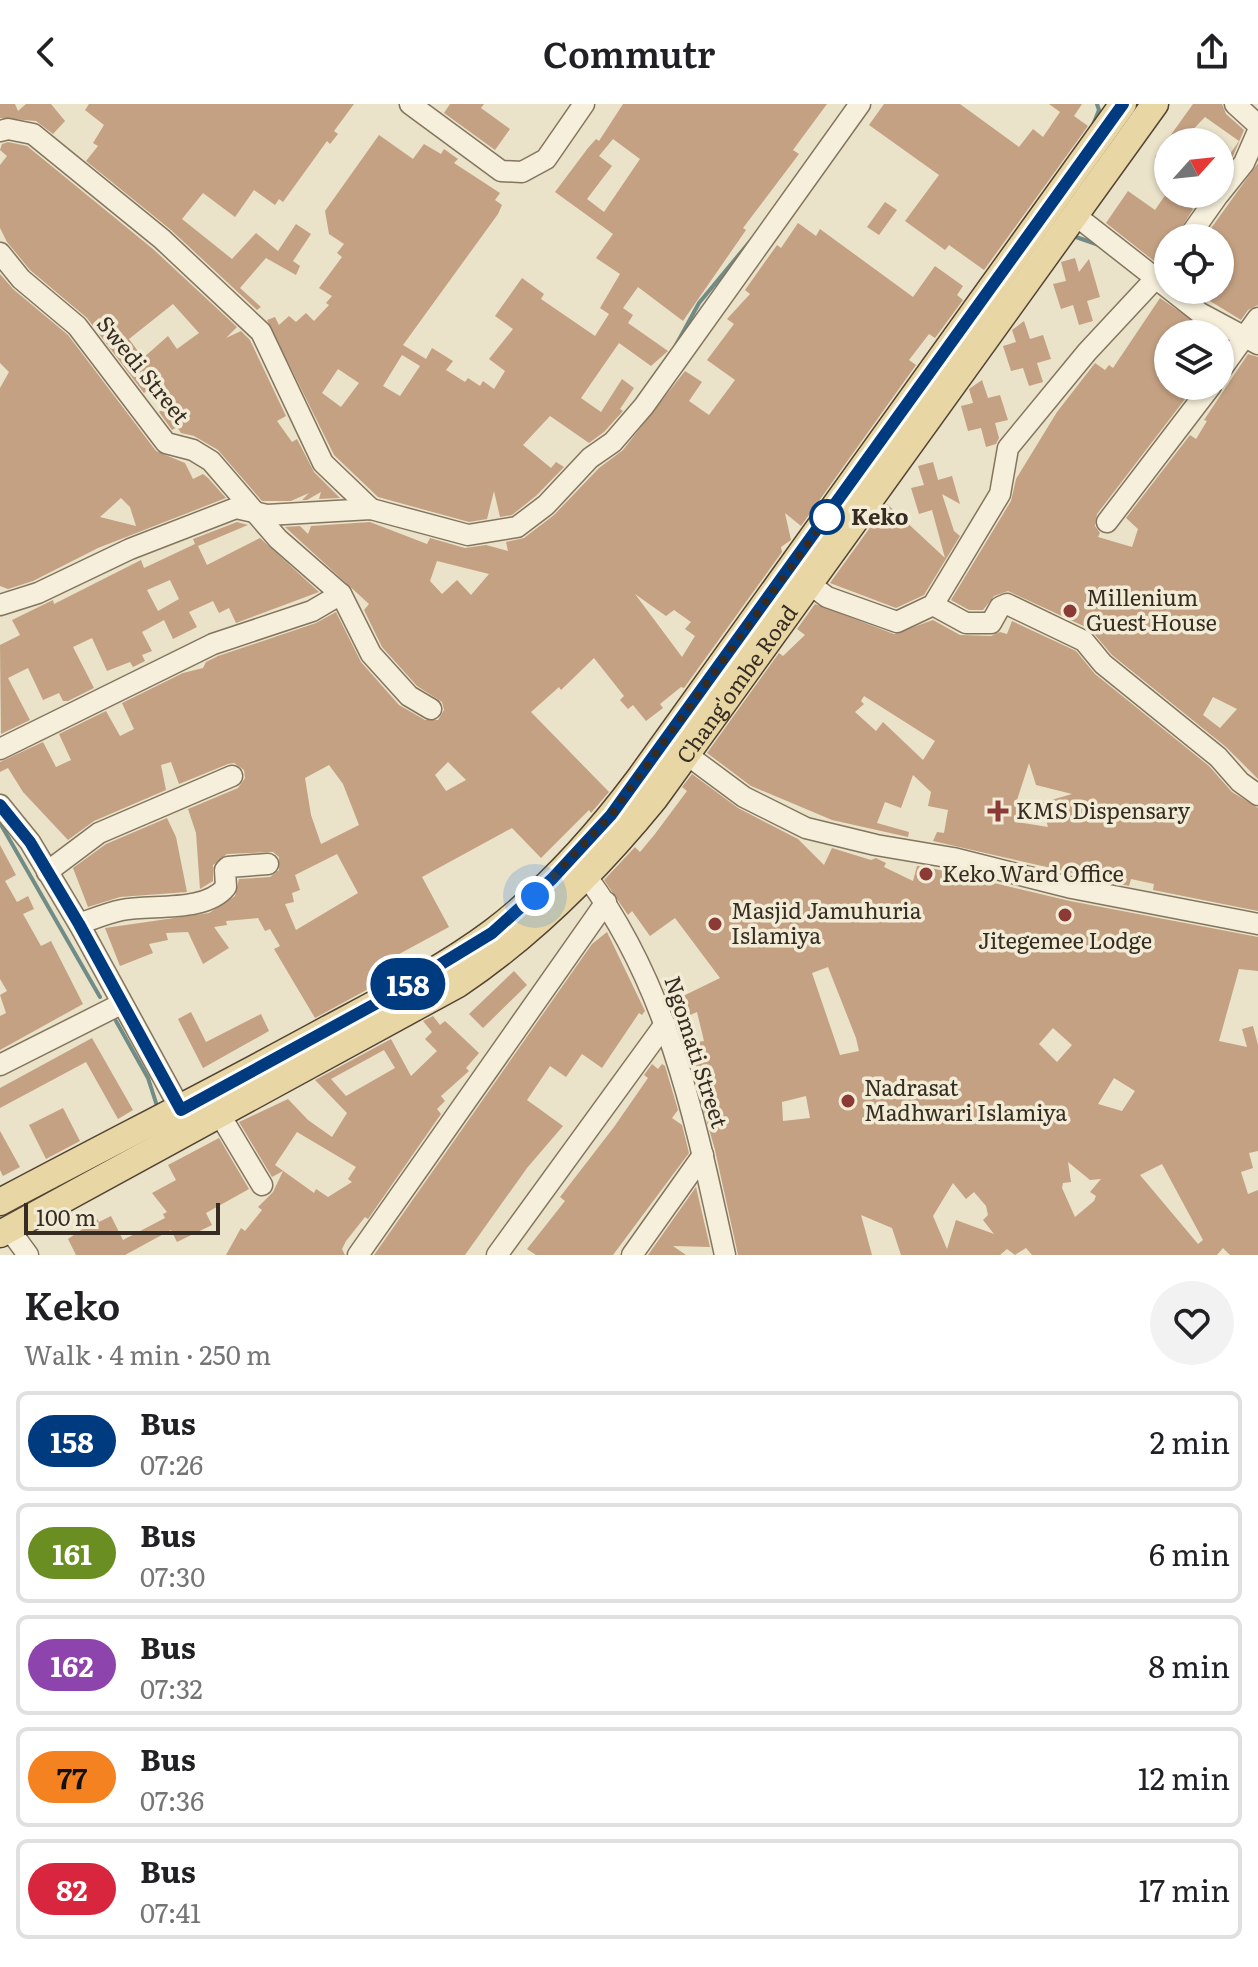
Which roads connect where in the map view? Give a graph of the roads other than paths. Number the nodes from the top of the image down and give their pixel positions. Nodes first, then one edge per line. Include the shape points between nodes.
1 (410, 104) edge
2 (584, 104) edge
3 (860, 104) edge
4 (1155, 104) edge
5 (1235, 104) edge
6 (1119, 105) edge
7 (1258, 128) edge
8 (0, 131) edge
9 (1234, 176) edge
10 (1075, 215) junction
11 (0, 253) edge
12 (1154, 268) edge
13 (1154, 281) edge
14 (1196, 304) edge
15 (1258, 318) edge
16 (1251, 339) edge
17 (1234, 357) edge
18 (1200, 400) edge
19 (351, 500) junction
20 (251, 509) junction
21 (1107, 522) dead end
22 (815, 588) dead end
23 (341, 594) junction
24 (0, 605) edge
25 (933, 605) junction
26 (431, 709) dead end
27 (0, 749) edge
28 (686, 754) junction
29 (232, 776) dead end
30 (1258, 795) edge
31 (0, 805) edge
32 (268, 864) dead end
33 (47, 872) junction
34 (587, 877) junction
35 (606, 902) junction
36 (79, 924) junction
37 (1258, 924) edge
38 (121, 1004) junction
39 (665, 1024) junction
40 (0, 1065) edge
41 (220, 1115) junction
42 (187, 1121) junction
43 (703, 1155) junction
44 (262, 1185) dead end
45 (0, 1202) edge
46 (4, 1231) edge
47 (28, 1255) edge
48 (358, 1255) edge
49 (497, 1255) edge
50 (632, 1255) edge
51 (725, 1255) edge

1 - 2 street via 501,171 522,172 546,159
3 - 19 street via 644,406 546,505 517,527 468,535
4 - 10 main road, Chang'ombe Road
5 - 7 street
6 - 42 main road, Chang'ombe Road via 639,779 568,863 492,933
7 - 9 street
8 - 19 street via 33,134 162,239 261,332 323,463
10 - 12 street
10 - 28 main road, Chang'ombe Road
11 - 20 street, Swedi Street via 21,279 77,326 166,443 211,461
13 - 25 street via 1008,448 1000,494
14 - 16 street via 1222,327
15 - 16 street
16 - 17 street
18 - 21 street
19 - 20 street via 322,514 277,515
20 - 23 street, Swedi Street
20 - 24 street via 216,514
22 - 25 street via 897,622
23 - 26 street via 371,654 409,696
23 - 27 street via 312,611 213,644
25 - 30 street via 966,623 991,623 1007,604 1084,641 1103,664
28 - 34 main road, Chang'ombe Road
28 - 37 street via 744,797 806,828
29 - 33 street via 99,833
31 - 33 street
32 - 36 street via 228,867 226,887 218,895 124,909
33 - 36 street
34 - 35 street, Ngomati Street
34 - 41 main road, Chang'ombe Road via 504,953 458,984
35 - 39 street, Ngomati Street via 640,960
35 - 48 street
36 - 38 street
38 - 40 street
38 - 42 street
39 - 43 street, Ngomati Street
39 - 49 street
41 - 42 main road, Chang'ombe Road
41 - 44 street
42 - 45 main road, Chang'ombe Road
42 - 46 main road, Chang'ombe Road
43 - 50 street
43 - 51 street, Ngomati Street
46 - 47 street

